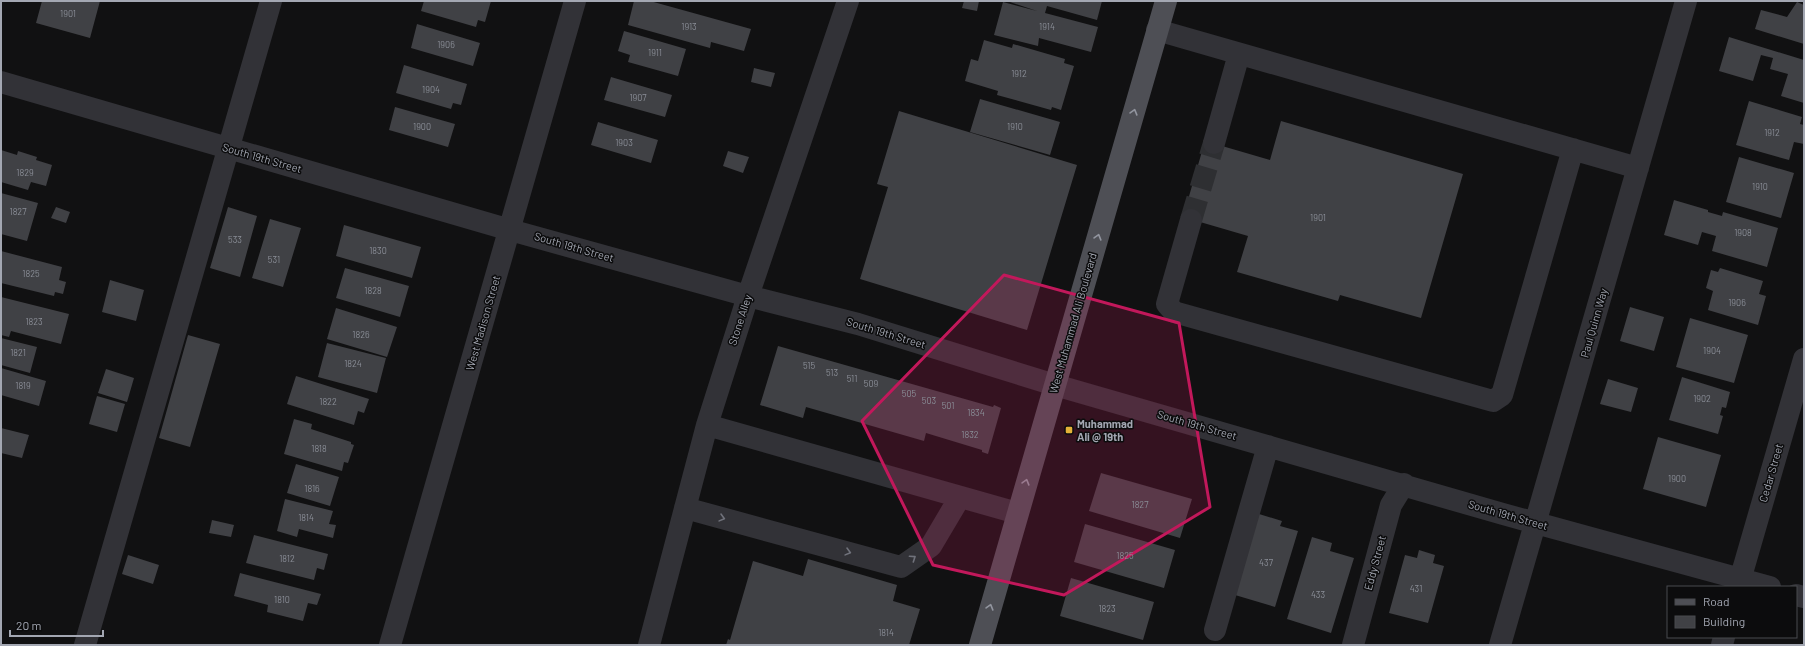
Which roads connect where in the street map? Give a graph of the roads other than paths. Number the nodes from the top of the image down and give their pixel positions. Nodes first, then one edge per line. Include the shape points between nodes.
1 (270, 1) edge
2 (575, 1) edge
3 (848, 1) edge
4 (1166, 1) edge
5 (1686, 1) edge
6 (1157, 30) junction
7 (1240, 54) junction
8 (1, 82) edge
9 (1214, 144) tunnel mouth
10 (228, 148) junction
11 (1573, 149) junction
12 (1638, 168) junction
13 (1191, 220) tunnel mouth
14 (510, 230) junction
15 (748, 296) junction
16 (1804, 359) edge
17 (1055, 385) junction
18 (707, 425) junction
19 (1268, 446) junction
20 (1404, 484) junction
21 (960, 497) junction
22 (685, 508) junction
23 (1017, 513) junction
24 (1536, 523) junction
25 (1740, 583) edge
26 (1762, 586) edge
27 (1215, 630) dead end
28 (85, 645) edge
29 (390, 645) edge
30 (649, 645) edge
31 (980, 645) edge
32 (1353, 645) edge
33 (1500, 645) edge

1 - 10 street
2 - 14 street, West Madison Street
3 - 15 street, Stone Alley
4 - 6 main road, West Muhammad Ali Boulevard
5 - 12 street, Paul Quinn Way
6 - 7 street
17 -> 6 main road, West Muhammad Ali Boulevard
7 - 9 street
7 - 11 street
8 - 10 street, South 19th Street
10 - 14 street, South 19th Street
10 - 28 street
11 - 12 street
11 - 13 street via 1502,395 1493,401 1174,312 1166,304
12 - 24 street, Paul Quinn Way
14 - 15 street, South 19th Street
14 - 29 street, West Madison Street
15 - 17 street, South 19th Street via 858,324
15 - 18 street, Stone Alley
16 - 25 street, Cedar Street
17 - 19 street, South 19th Street
23 -> 17 main road, West Muhammad Ali Boulevard
18 - 21 street
18 - 22 street, Stone Alley
19 - 20 street, South 19th Street
19 - 27 street
20 - 24 street, South 19th Street
20 - 32 street, Eddy Street via 1391,505
22 -> 21 street via 901,567 931,546
21 - 23 street
22 - 30 street, Stone Alley
31 -> 23 main road, West Muhammad Ali Boulevard
24 - 25 street, South 19th Street
24 - 33 street, Paul Quinn Way
25 - 26 street, South 19th Street

